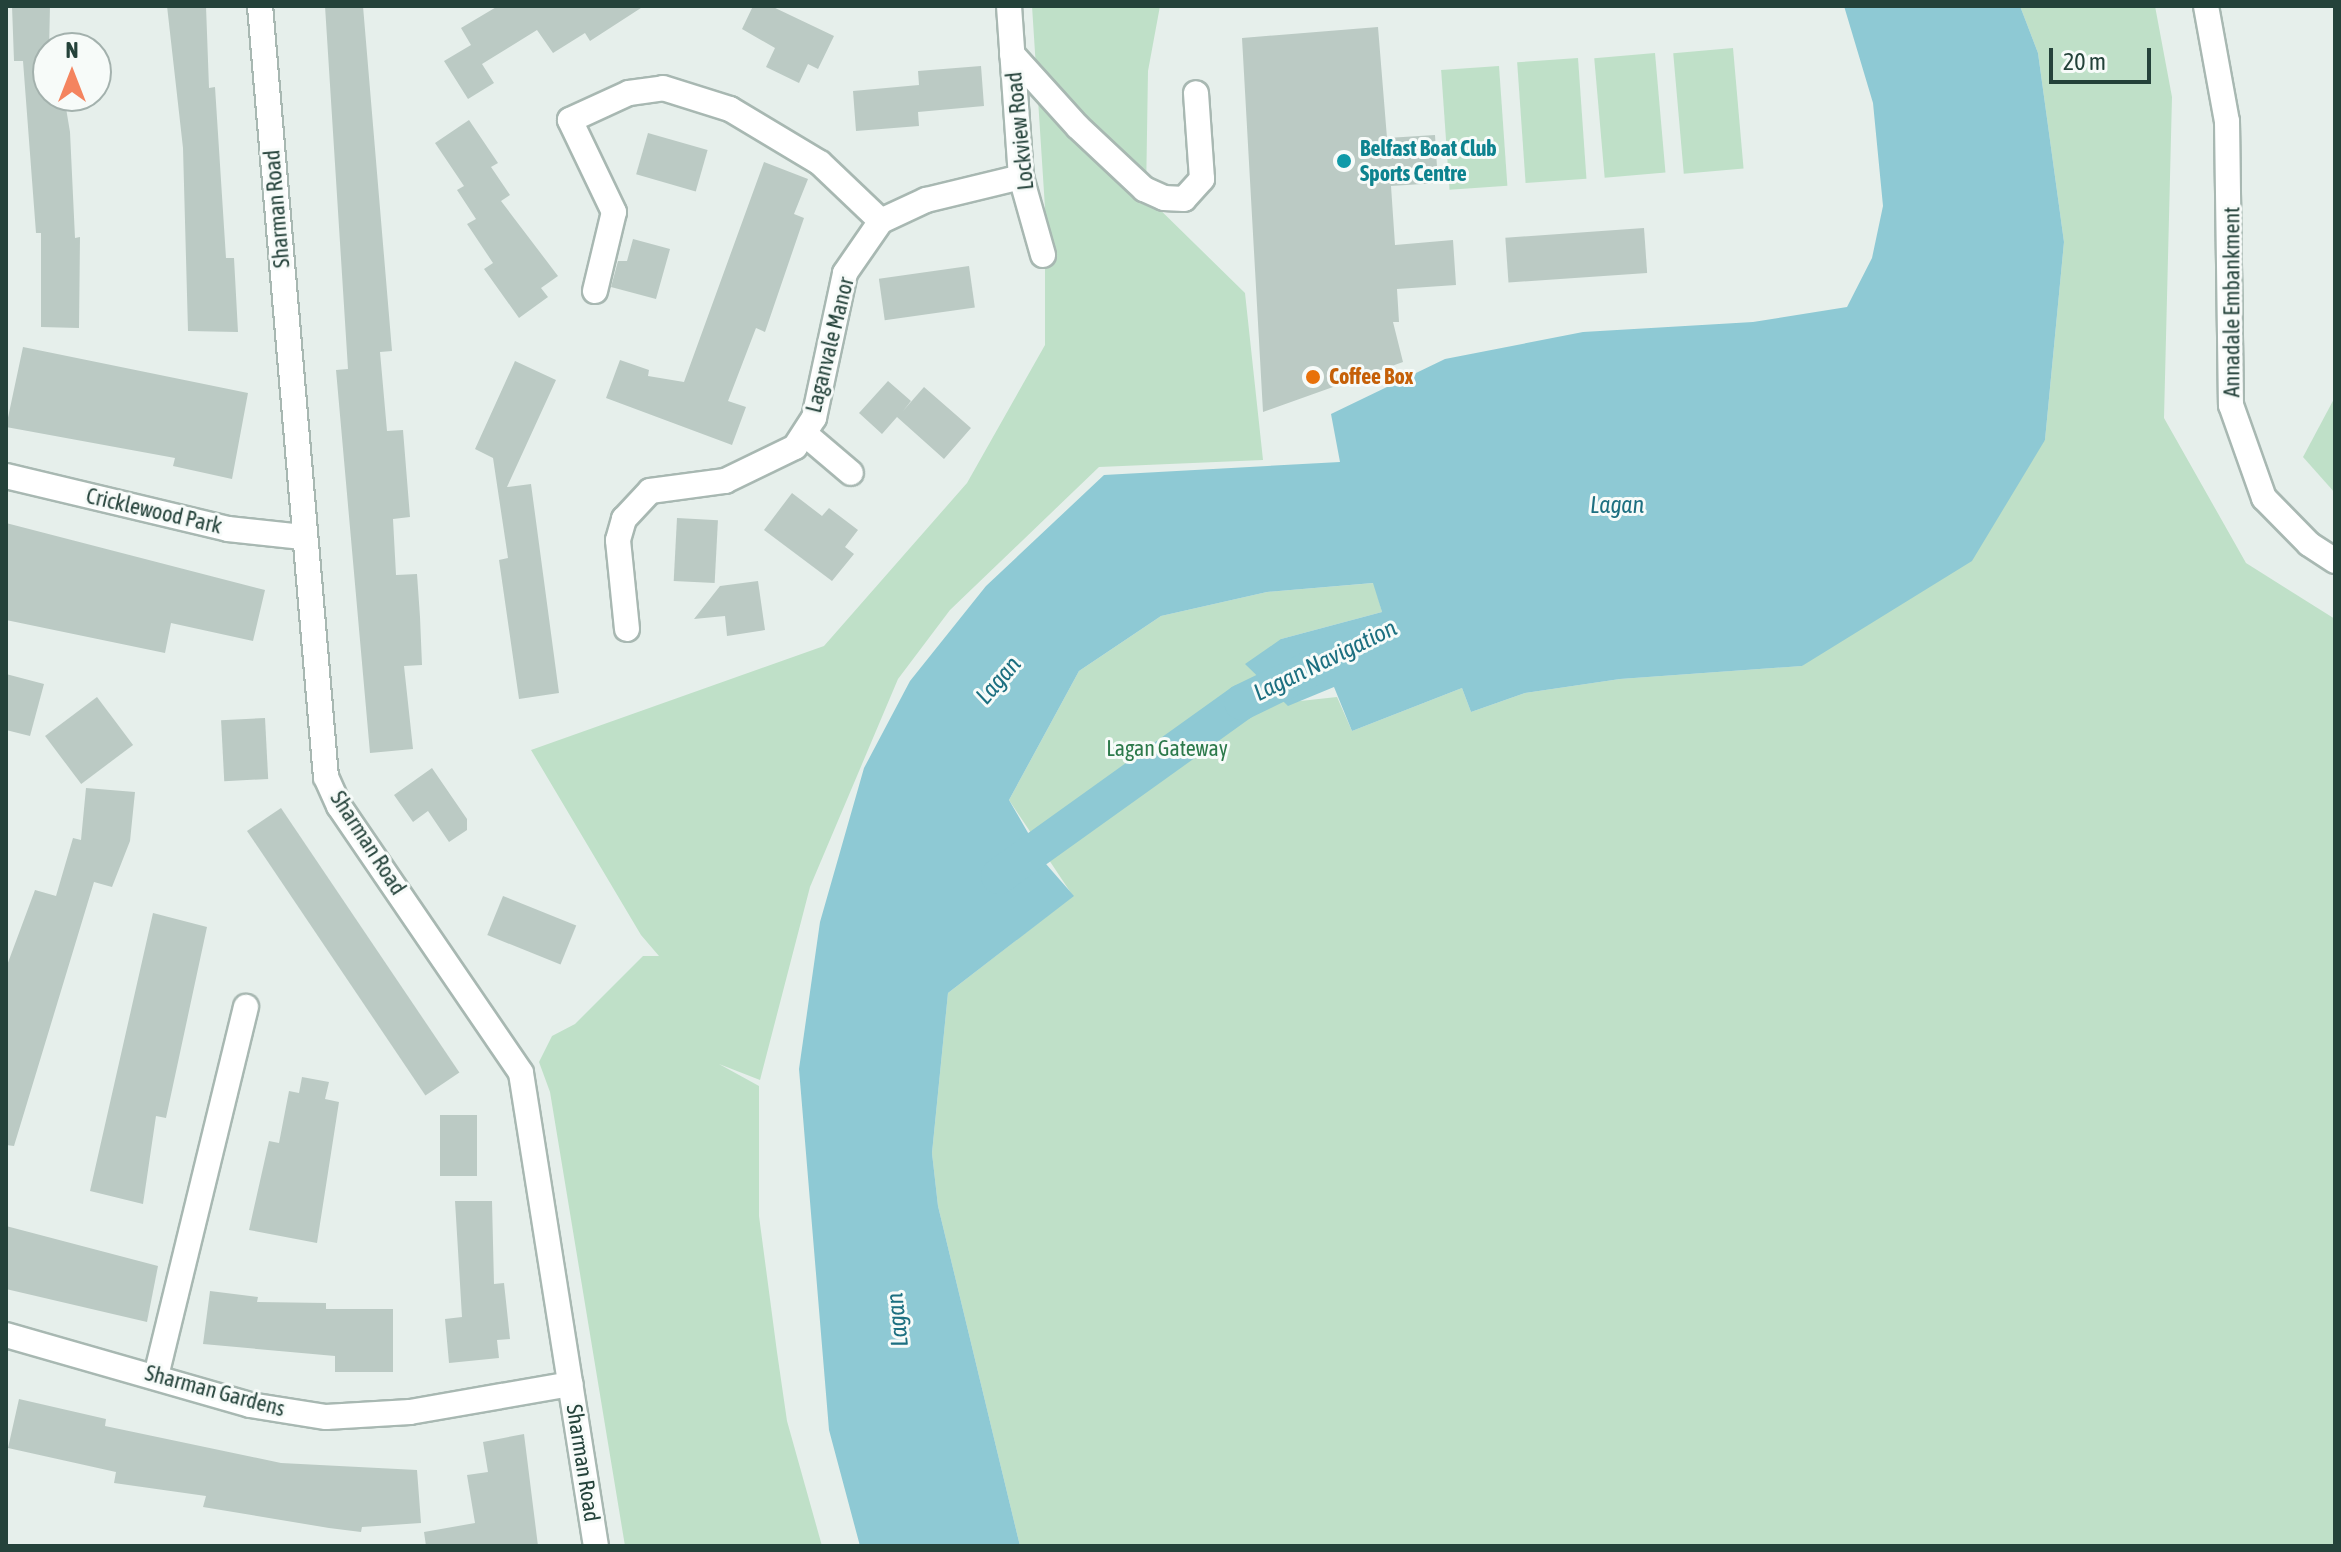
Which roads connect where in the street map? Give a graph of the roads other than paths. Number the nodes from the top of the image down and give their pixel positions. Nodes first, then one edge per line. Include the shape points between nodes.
1 (260, 6) edge
2 (1009, 6) edge
3 (2206, 6) edge
4 (1012, 54) junction
5 (1196, 93) dead end
6 (1021, 177) junction
7 (881, 221) junction
8 (1043, 255) dead end
9 (595, 291) dead end
10 (805, 434) junction
11 (851, 473) dead end
12 (6, 476) edge
13 (303, 537) junction
14 (2335, 561) edge
15 (627, 629) dead end
16 (246, 1007) dead end
17 (6, 1335) edge
18 (156, 1376) junction
19 (571, 1384) junction
20 (596, 1546) edge

1 - 13 street, Sharman Road
2 - 4 street, Lockview Road
3 - 14 street, Annadale Embankment via 2227,121 2231,405 2264,498
4 - 5 street via 1078,127 1144,189 1164,198 1184,199 1202,179
4 - 6 street, Lockview Road
6 - 7 street via 926,200
6 - 8 street, Lockview Road
7 - 9 street via 820,163 730,109 663,88 629,93 570,120 614,212
7 - 10 street, Laganvale Manor via 845,273
10 - 11 street, Laganvale Manor
10 - 15 street, Laganvale Manor via 754,471 725,481 668,484 634,504 618,540
12 - 13 street, Cricklewood Park via 228,529
13 - 19 street, Sharman Road via 326,777 339,806 521,1073
16 - 18 street
17 - 18 street, Sharman Gardens
18 - 19 street, Sharman Gardens via 250,1405 326,1417 410,1412
19 - 20 street, Sharman Road

